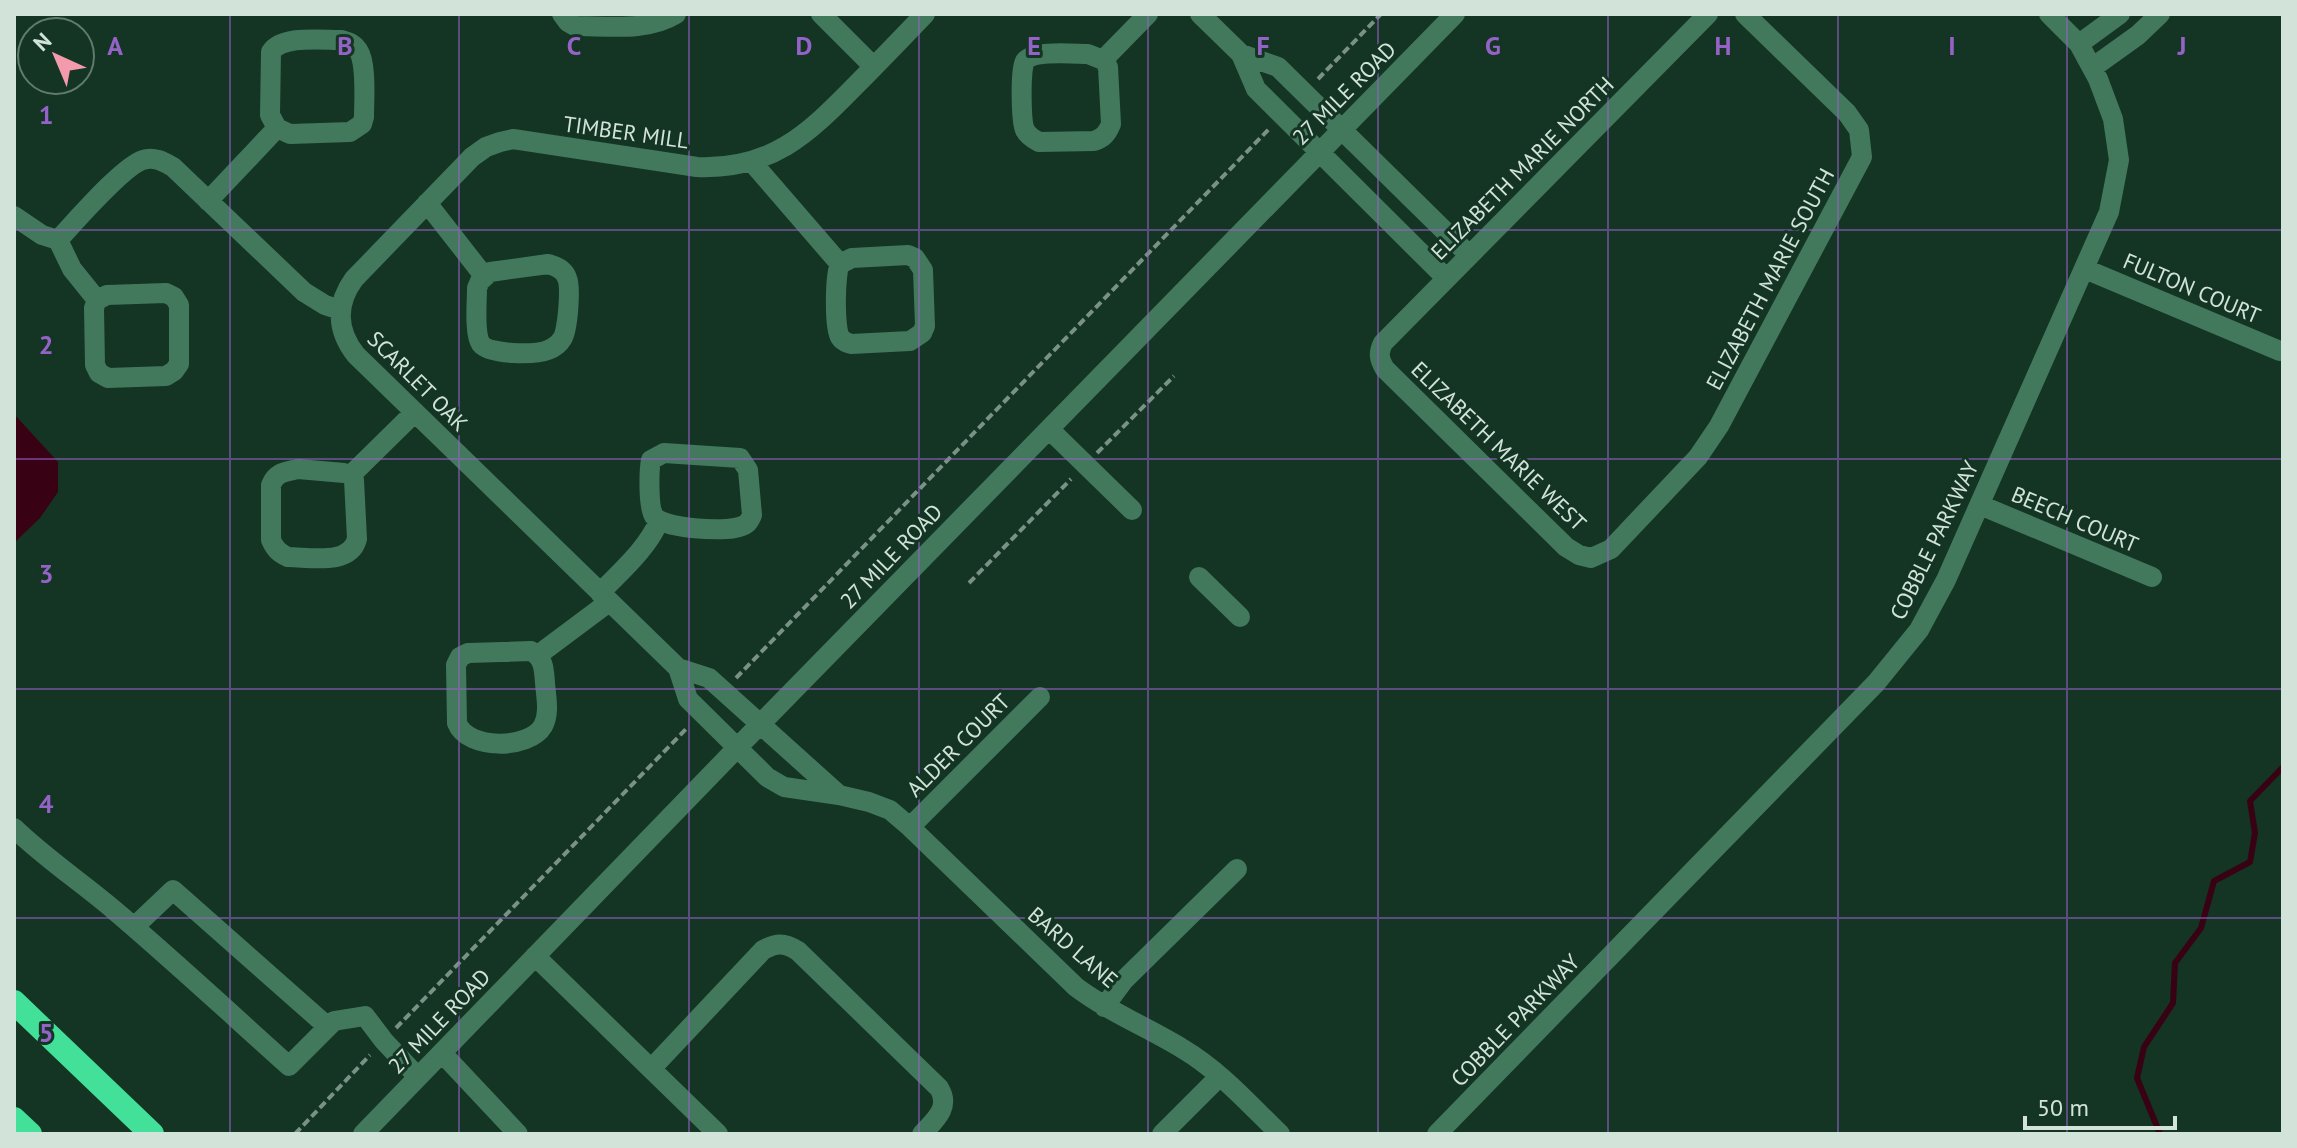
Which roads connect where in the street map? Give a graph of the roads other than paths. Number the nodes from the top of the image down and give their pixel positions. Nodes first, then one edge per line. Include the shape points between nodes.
1 (562, 14) edge
2 (676, 14) edge
3 (821, 14) edge
4 (925, 14) edge
5 (1148, 14) edge
6 (1200, 14) edge
7 (1455, 14) edge
8 (1708, 14) edge
9 (1745, 14) edge
10 (2049, 14) edge
11 (2120, 14) edge
12 (2160, 14) edge
13 (2079, 44) junction
14 (1241, 54) junction
15 (1103, 60) junction
16 (874, 67) junction
17 (2092, 68) junction
18 (277, 128) junction
19 (1342, 129) junction
20 (1319, 152) junction
21 (751, 161) junction
22 (208, 201) junction
23 (427, 203) junction
24 (14, 216) edge
25 (58, 240) junction
26 (1469, 255) junction
27 (840, 264) junction
28 (2085, 269) junction
29 (484, 276) junction
30 (1446, 278) junction
31 (97, 300) junction
32 (340, 310) junction
33 (2280, 351) dead end
34 (1380, 360) joint
35 (415, 412) junction
36 (1049, 429) junction
37 (351, 475) junction
38 (1980, 505) junction
39 (1132, 510) dead end
40 (659, 521) junction
41 (1591, 558) joint
42 (1199, 577) dead end
43 (2152, 577) dead end
44 (604, 598) junction
45 (1240, 617) dead end
46 (538, 655) junction
47 (678, 668) junction
48 (1040, 697) dead end
49 (761, 723) junction
50 (736, 749) junction
51 (839, 795) junction
52 (910, 827) junction
53 (14, 828) edge
54 (1237, 869) dead end
55 (134, 927) junction
56 (535, 956) junction
57 (14, 1002) edge
58 (1104, 1007) junction
59 (328, 1027) junction
60 (442, 1053) junction
61 (651, 1069) junction
62 (1220, 1076) junction
63 (418, 1077) junction
64 (14, 1119) edge
65 (30, 1134) edge
66 (152, 1134) edge
67 (363, 1134) edge
68 (518, 1134) edge
69 (718, 1134) edge
70 (922, 1134) edge
71 (1162, 1134) edge
72 (1280, 1134) edge
73 (1437, 1134) edge

1 - 2 street via 575,26 644,25
3 - 16 street
4 - 16 street, TIMBER MILL
5 - 15 street
6 - 14 street
7 - 19 street, 27 MILE ROAD
8 - 26 street, ELIZABETH MARIE NORTH
9 - 41 street, ELIZABETH MARIE SOUTH via 1847,113 1859,130 1862,157 1705,447 1611,549
10 - 13 street, COBBLE PARKWAY
11 - 13 street
12 - 17 street
13 - 17 street, COBBLE PARKWAY
14 - 19 street via 1278,67
14 - 20 street via 1256,89
15 - 15 street via 1088,54 1036,55 1026,60 1021,70 1027,134 1039,142 1101,139 1111,124 1110,77
16 - 21 street, TIMBER MILL via 807,133
17 - 28 street, COBBLE PARKWAY via 2113,119 2119,160 2109,212
18 - 18 street via 270,115 271,52 276,45 342,40 358,49 362,124 350,132 290,134
18 - 22 street
19 - 20 street, 27 MILE ROAD
19 - 26 street
20 - 30 street
20 - 36 street, 27 MILE ROAD
21 - 23 street, TIMBER MILL via 697,167 513,139 472,157
21 - 27 street
22 - 25 street via 173,167 153,158 143,160 124,171
22 - 32 street via 304,292
23 - 29 street
23 - 32 street, TIMBER MILL via 354,279
24 - 25 street
25 - 31 street via 72,269
26 - 30 street, ELIZABETH MARIE NORTH
27 - 27 street via 837,330 845,342 910,341 922,333 923,270 915,258 852,258
28 - 33 street, FULTON COURT
28 - 38 street, COBBLE PARKWAY
29 - 29 street via 477,288 478,335 484,347 546,351 562,340 569,285 563,270 548,264
30 - 34 street, ELIZABETH MARIE NORTH via 1383,343
31 - 31 street via 99,373 108,378 166,376 174,371 179,364 179,305 174,297 107,295
32 - 35 street, SCARLET OAK via 348,345
34 - 41 street, ELIZABETH MARIE WEST via 1566,547
35 - 37 street
35 - 44 street, SCARLET OAK
36 - 39 street
36 - 49 street, 27 MILE ROAD
37 - 37 street via 356,487 355,547 340,557 280,553 271,540 274,477 298,469
38 - 43 street, BEECH COURT
38 - 73 street, COBBLE PARKWAY via 1919,630 1876,683
40 - 40 street via 711,529 743,526 752,515 745,463 732,456 656,455 649,467 651,509
40 - 44 street
42 - 45 street
44 - 46 street
44 - 47 street, SCARLET OAK
46 - 46 street via 531,651 460,657 457,723 465,736 517,742 538,732 548,713
47 - 49 street, SCARLET OAK via 709,678
47 - 50 street, SCARLET OAK via 688,699
48 - 52 street, ALDER COURT
49 - 50 street, 27 MILE ROAD
49 - 51 street, BARD LANE
50 - 51 street, BARD LANE via 784,787
50 - 56 street, 27 MILE ROAD
51 - 52 street, BARD LANE via 890,810
52 - 58 street, BARD LANE via 1076,987
53 - 55 street
54 - 58 street via 1124,980
55 - 59 street via 173,890
55 - 59 street via 289,1066
56 - 60 street, 27 MILE ROAD
56 - 61 street
57 - 66 highway
58 - 62 street, BARD LANE via 1183,1049
59 - 63 street via 334,1021 365,1016
60 - 63 street, 27 MILE ROAD
60 - 68 street
61 - 69 street
61 - 70 street via 763,950 787,944 939,1088 945,1103
62 - 71 street
62 - 72 street, BARD LANE
63 - 67 street, 27 MILE ROAD
64 - 65 highway

